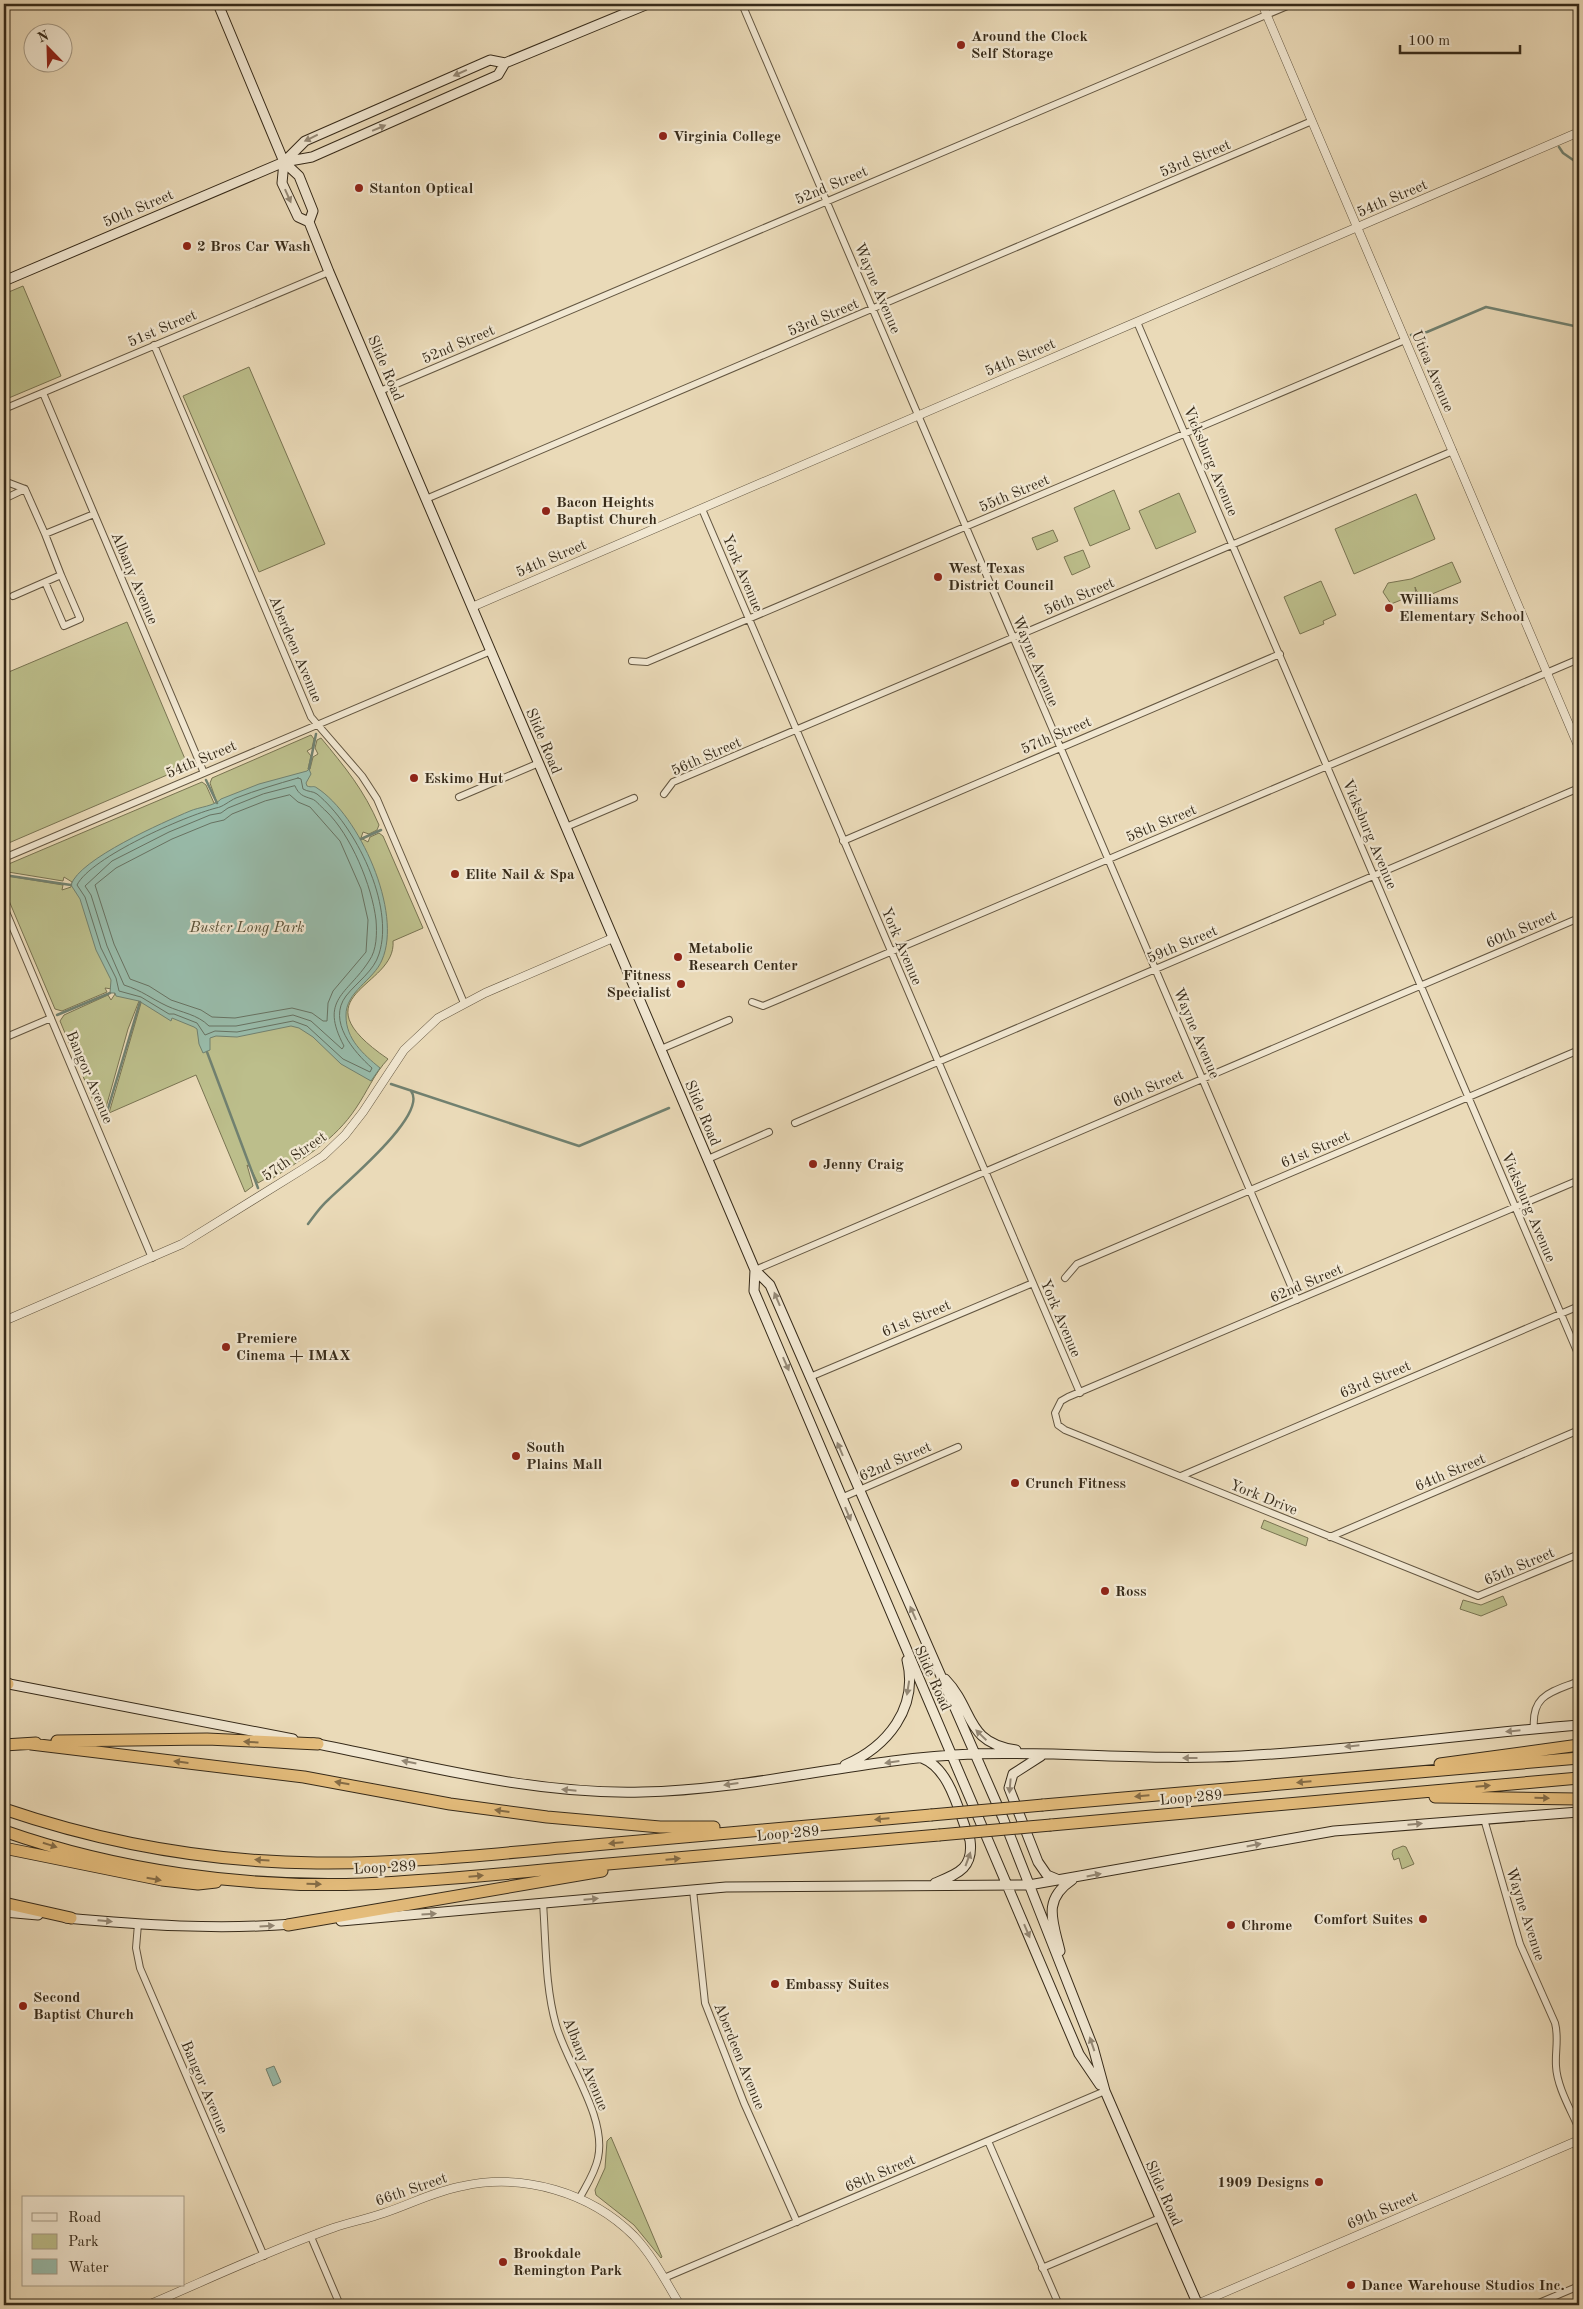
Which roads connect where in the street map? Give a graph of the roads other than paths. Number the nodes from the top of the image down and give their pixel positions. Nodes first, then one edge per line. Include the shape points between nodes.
1 (218, 4) edge
2 (648, 4) edge
3 (742, 4) edge
4 (1262, 4) edge
5 (1292, 4) edge
6 (1266, 14) junction
7 (505, 63) junction
8 (1312, 121) junction
9 (1579, 132) edge
10 (284, 162) junction
11 (827, 200) junction
12 (309, 222) junction
13 (1357, 228) junction
14 (329, 272) junction
15 (4, 281) edge
16 (873, 309) junction
17 (1137, 322) junction
18 (1405, 340) junction
19 (154, 345) junction
20 (380, 391) junction
21 (43, 392) junction
22 (4, 409) edge
23 (919, 416) junction
24 (1186, 433) junction
25 (1452, 451) junction
26 (4, 481) edge
27 (25, 489) junction
28 (4, 499) edge
29 (426, 499) junction
30 (702, 509) junction
31 (94, 514) junction
32 (966, 527) junction
33 (45, 534) junction
34 (1233, 544) junction
35 (61, 575) junction
36 (45, 582) junction
37 (13, 596) dead end
38 (472, 607) junction
39 (749, 619) junction
40 (1013, 638) junction
41 (491, 651) junction
42 (1280, 654) junction
43 (1579, 658) edge
44 (632, 661) dead end
45 (1547, 672) junction
46 (319, 724) junction
47 (796, 730) junction
48 (1060, 748) junction
49 (1579, 748) edge
50 (539, 763) junction
51 (1327, 766) junction
52 (204, 773) junction
53 (1579, 788) edge
54 (664, 794) dead end
55 (460, 797) dead end
56 (634, 798) dead end
57 (566, 827) junction
58 (843, 841) junction
59 (4, 858) edge
60 (1108, 860) junction
61 (1374, 876) junction
62 (4, 907) edge
63 (1579, 918) edge
64 (613, 938) junction
65 (891, 952) junction
66 (1156, 969) junction
67 (1421, 986) junction
68 (464, 1002) junction
69 (752, 1002) dead end
70 (51, 1018) junction
71 (729, 1020) dead end
72 (4, 1038) edge
73 (660, 1049) junction
74 (1579, 1050) edge
75 (938, 1062) junction
76 (1203, 1078) junction
77 (1469, 1097) junction
78 (795, 1123) dead end
79 (769, 1132) dead end
80 (708, 1159) junction
81 (985, 1172) junction
82 (1579, 1180) edge
83 (1250, 1190) junction
84 (1516, 1207) junction
85 (152, 1258) junction
86 (756, 1270) junction
87 (1065, 1278) dead end
88 (1033, 1283) junction
89 (1298, 1300) junction
90 (1579, 1306) edge
91 (1561, 1313) junction
92 (4, 1321) edge
93 (1579, 1356) edge
94 (810, 1377) junction
95 (1080, 1392) junction
96 (1055, 1419) joint
97 (1579, 1430) edge
98 (958, 1447) dead end
99 (1181, 1476) junction
100 (858, 1491) junction
101 (841, 1498) junction
102 (1330, 1537) junction
103 (1579, 1554) edge
104 (1468, 1593) joint
105 (901, 1640) junction
106 (940, 1673) junction
107 (1579, 1681) edge
108 (5, 1684) edge
109 (1579, 1725) edge
110 (1534, 1728) junction
111 (31, 1744) junction
112 (318, 1744) junction
113 (4, 1745) edge
114 (1579, 1745) edge
115 (975, 1754) junction
116 (1043, 1754) junction
117 (952, 1756) junction
118 (921, 1757) junction
119 (1579, 1758) edge
120 (832, 1770) junction
121 (1397, 1773) junction
122 (1579, 1778) edge
123 (1354, 1798) junction
124 (1579, 1799) edge
125 (4, 1809) edge
126 (1579, 1812) edge
127 (1484, 1819) junction
128 (813, 1825) junction
129 (4, 1831) edge
130 (4, 1848) edge
131 (644, 1861) junction
132 (1074, 1878) junction
133 (241, 1880) junction
134 (1061, 1881) junction
135 (930, 1885) junction
136 (1029, 1885) junction
137 (1008, 1887) junction
138 (693, 1890) junction
139 (543, 1903) junction
140 (4, 1904) edge
141 (4, 1912) edge
142 (71, 1918) junction
143 (138, 1924) junction
144 (288, 1925) junction
145 (1068, 1982) junction
146 (1105, 2091) junction
147 (1579, 2129) edge
148 (1579, 2140) edge
149 (988, 2141) junction
150 (579, 2199) junction
151 (1160, 2218) junction
152 (797, 2222) junction
153 (310, 2237) junction
154 (264, 2256) junction
155 (1042, 2268) junction
156 (664, 2278) junction
157 (1579, 2286) edge
158 (148, 2305) edge
159 (340, 2305) edge
160 (680, 2305) edge
161 (1059, 2305) edge
162 (1197, 2305) edge
163 (1534, 2305) edge

1 - 10 main road, Slide Road
2 - 7 main road, 50th Street
3 - 11 street, Wayne Avenue
4 - 6 street, Utica Avenue
5 - 6 street, 52nd Street
6 - 8 street, Utica Avenue
6 - 11 street, 52nd Street
10 -> 7 main road, 50th Street via 312,157 396,121 498,75
7 -> 10 main road, 50th Street via 490,60 304,141
8 - 13 street, Utica Avenue
8 - 16 street, 53rd Street
9 - 13 street, 54th Street
10 - 12 main road, Slide Road via 299,176 313,211
10 -> 12 main road, Slide Road via 282,183 298,218
10 - 15 main road, 50th Street
11 - 16 street, Wayne Avenue
11 - 20 street, 52nd Street
12 - 14 main road, Slide Road
13 - 17 street, 54th Street
13 - 18 street, Utica Avenue
14 - 19 street, 51st Street
14 - 20 main road, Slide Road
16 - 23 street, Wayne Avenue
16 - 29 street, 53rd Street
17 - 23 street, 54th Street
17 - 24 street, Vicksburg Avenue
18 - 24 street, 55th Street
18 - 25 street, Utica Avenue
19 - 21 street, 51st Street
19 - 46 street, Aberdeen Avenue via 311,717
20 - 29 main road, Slide Road
21 - 22 street, 51st Street
21 - 31 street, Albany Avenue
23 - 30 street, 54th Street
23 - 32 street, Wayne Avenue
24 - 32 street, 55th Street
24 - 34 street, Vicksburg Avenue
25 - 34 street, 56th Street
25 - 45 street, Utica Avenue
26 - 27 street
27 - 28 street
27 - 33 street
29 - 38 main road, Slide Road
30 - 38 street, 54th Street
30 - 39 street, York Avenue
31 - 33 street
31 - 52 street, Albany Avenue
32 - 39 street, 55th Street
32 - 40 street, Wayne Avenue
33 - 35 street
34 - 40 street, 56th Street
34 - 42 street, Vicksburg Avenue
35 - 36 street
35 - 36 street via 80,619 64,626
36 - 37 street
38 - 41 main road, Slide Road
39 - 44 street, 55th Street via 646,662
39 - 47 street, York Avenue
40 - 47 street, 56th Street
40 - 48 street, Wayne Avenue
41 - 46 street, 54th Street
41 - 50 main road, Slide Road
42 - 48 street, 57th Street
42 - 51 street, Vicksburg Avenue
43 - 45 street, 58th Street
45 - 49 street, Utica Avenue
45 - 51 street, 58th Street
46 - 52 street, 54th Street
46 - 68 street, Aberdeen Avenue via 377,799
47 - 54 street, 56th Street via 673,782
47 - 58 street, York Avenue
48 - 58 street, 57th Street
48 - 60 street, Wayne Avenue
50 - 55 street
50 - 57 main road, Slide Road
51 - 60 street, 58th Street
51 - 61 street, Vicksburg Avenue
52 - 59 street, 54th Street
53 - 61 street, 59th Street
56 - 57 street
57 - 64 main road, Slide Road
58 - 65 street, York Avenue
60 - 65 street, 58th Street
60 - 66 street, Wayne Avenue
61 - 66 street, 59th Street
61 - 67 street, Vicksburg Avenue
62 - 70 street, Bangor Avenue
63 - 67 street, 60th Street
64 - 68 street, 57th Street
64 - 73 main road, Slide Road
65 - 69 street, 58th Street via 764,1006
65 - 75 street, York Avenue
66 - 75 street, 59th Street
66 - 76 street, Wayne Avenue
67 - 76 street, 60th Street
67 - 77 street, Vicksburg Avenue
68 - 85 street, 57th Street via 438,1018 409,1044 358,1119 323,1156 191,1239
70 - 72 street
70 - 85 street, Bangor Avenue
71 - 73 street
73 - 80 main road, Slide Road
74 - 77 street, 61st Street
75 - 78 street, 59th Street
75 - 81 street, York Avenue
76 - 81 street, 60th Street
76 - 83 street, Wayne Avenue
77 - 83 street, 61st Street
77 - 84 street, Vicksburg Avenue
79 - 80 street
80 - 86 main road, Slide Road
81 - 86 street, 60th Street
81 - 88 street, York Avenue
82 - 84 street, 62nd Street
83 - 87 street, 61st Street via 1078,1264
83 - 89 street, Wayne Avenue
84 - 89 street, 62nd Street
84 - 91 street, Vicksburg Avenue
85 - 92 street, 57th Street
94 -> 86 main road, Slide Road via 770,1285
86 -> 101 main road, Slide Road via 754,1292
88 - 94 street, 61st Street
88 - 95 street, York Avenue
89 - 95 street, 62nd Street
90 - 91 street, 63rd Street
91 - 93 street, Vicksburg Avenue
91 - 99 street, 63rd Street
100 -> 94 main road, Slide Road
95 - 96 street, 62nd Street via 1061,1401
96 - 99 street, York Drive via 1066,1430
97 - 102 street, 64th Street
98 - 100 street, 62nd Street
99 - 102 street, York Drive
100 - 101 street, 62nd Street
106 -> 100 main road, Slide Road
101 -> 105 main road, Slide Road
102 - 104 street, York Drive
103 - 104 street, 65th Street via 1485,1595
105 - 117 main road, Slide Road
105 -> 120 main road via 910,1678 905,1708 898,1722 877,1747 863,1757
106 - 115 main road, Slide Road
116 -> 106 main road via 999,1747 984,1738 973,1726 958,1692
107 - 110 street via 1540,1699 1534,1710
108 - 112 main road
109 - 110 main road
110 -> 116 main road via 1242,1756 1139,1758
112 -> 111 highway via 206,1739
111 - 113 highway
128 -> 111 highway via 699,1828 588,1822 450,1804 304,1776
120 -> 112 main road via 674,1791 590,1792 524,1784
114 - 121 highway via 1458,1760
115 - 116 main road
115 - 117 main road
115 - 136 main road, Slide Road
116 -> 134 main road via 1018,1769 1009,1781 1009,1788 1038,1862 1047,1875
117 - 118 main road
117 - 137 main road, Slide Road
118 -> 120 main road
135 -> 118 main road via 960,1872 966,1866 971,1849 942,1775 932,1762
119 - 121 highway, Loop 289
121 -> 128 highway, Loop 289, bridge
123 -> 122 highway, Loop 289
123 -> 124 highway
131 -> 123 highway, Loop 289, bridge
128 -> 125 highway, Loop 289 via 395,1860 317,1863 232,1858 151,1847
126 - 127 main road
132 -> 127 main road via 1334,1831
127 - 147 street, Wayne Avenue via 1520,1944 1555,2023 1558,2078
129 -> 133 highway, Loop 289 via 92,1857 159,1870
130 -> 133 highway via 162,1880 198,1884
133 -> 131 highway, Loop 289 via 363,1884
131 - 144 highway via 579,1876
132 - 134 main road
132 - 145 main road via 1056,1894 1052,1914
134 - 136 main road
135 - 137 main road
135 - 138 main road via 762,1885
136 - 137 main road
136 - 145 main road, Slide Road
137 -> 146 main road, Slide Road via 1079,2054
139 -> 138 main road
138 - 152 street, Aberdeen Avenue via 705,2003 744,2103
144 -> 139 main road
139 - 150 street, Albany Avenue via 552,2011 598,2133 596,2167
140 - 142 highway
141 - 142 main road
142 -> 143 main road
143 -> 144 main road via 199,1927
143 - 154 street, Bangor Avenue via 136,1948 140,1968
146 -> 145 main road, Slide Road via 1093,2047
146 - 149 street, 68th Street
146 - 151 main road, Slide Road
148 - 162 street, 69th Street
149 - 152 street, 68th Street
149 - 155 street
150 - 153 street, 66th Street via 559,2190 526,2183 484,2182 448,2189
150 - 156 street, 66th Street via 612,2218 634,2236
151 - 155 street
151 - 162 main road, Slide Road
152 - 156 street, 68th Street
153 - 154 street, 66th Street
153 - 159 street
154 - 158 street, 66th Street
155 - 161 street
156 - 160 street
157 - 163 street

